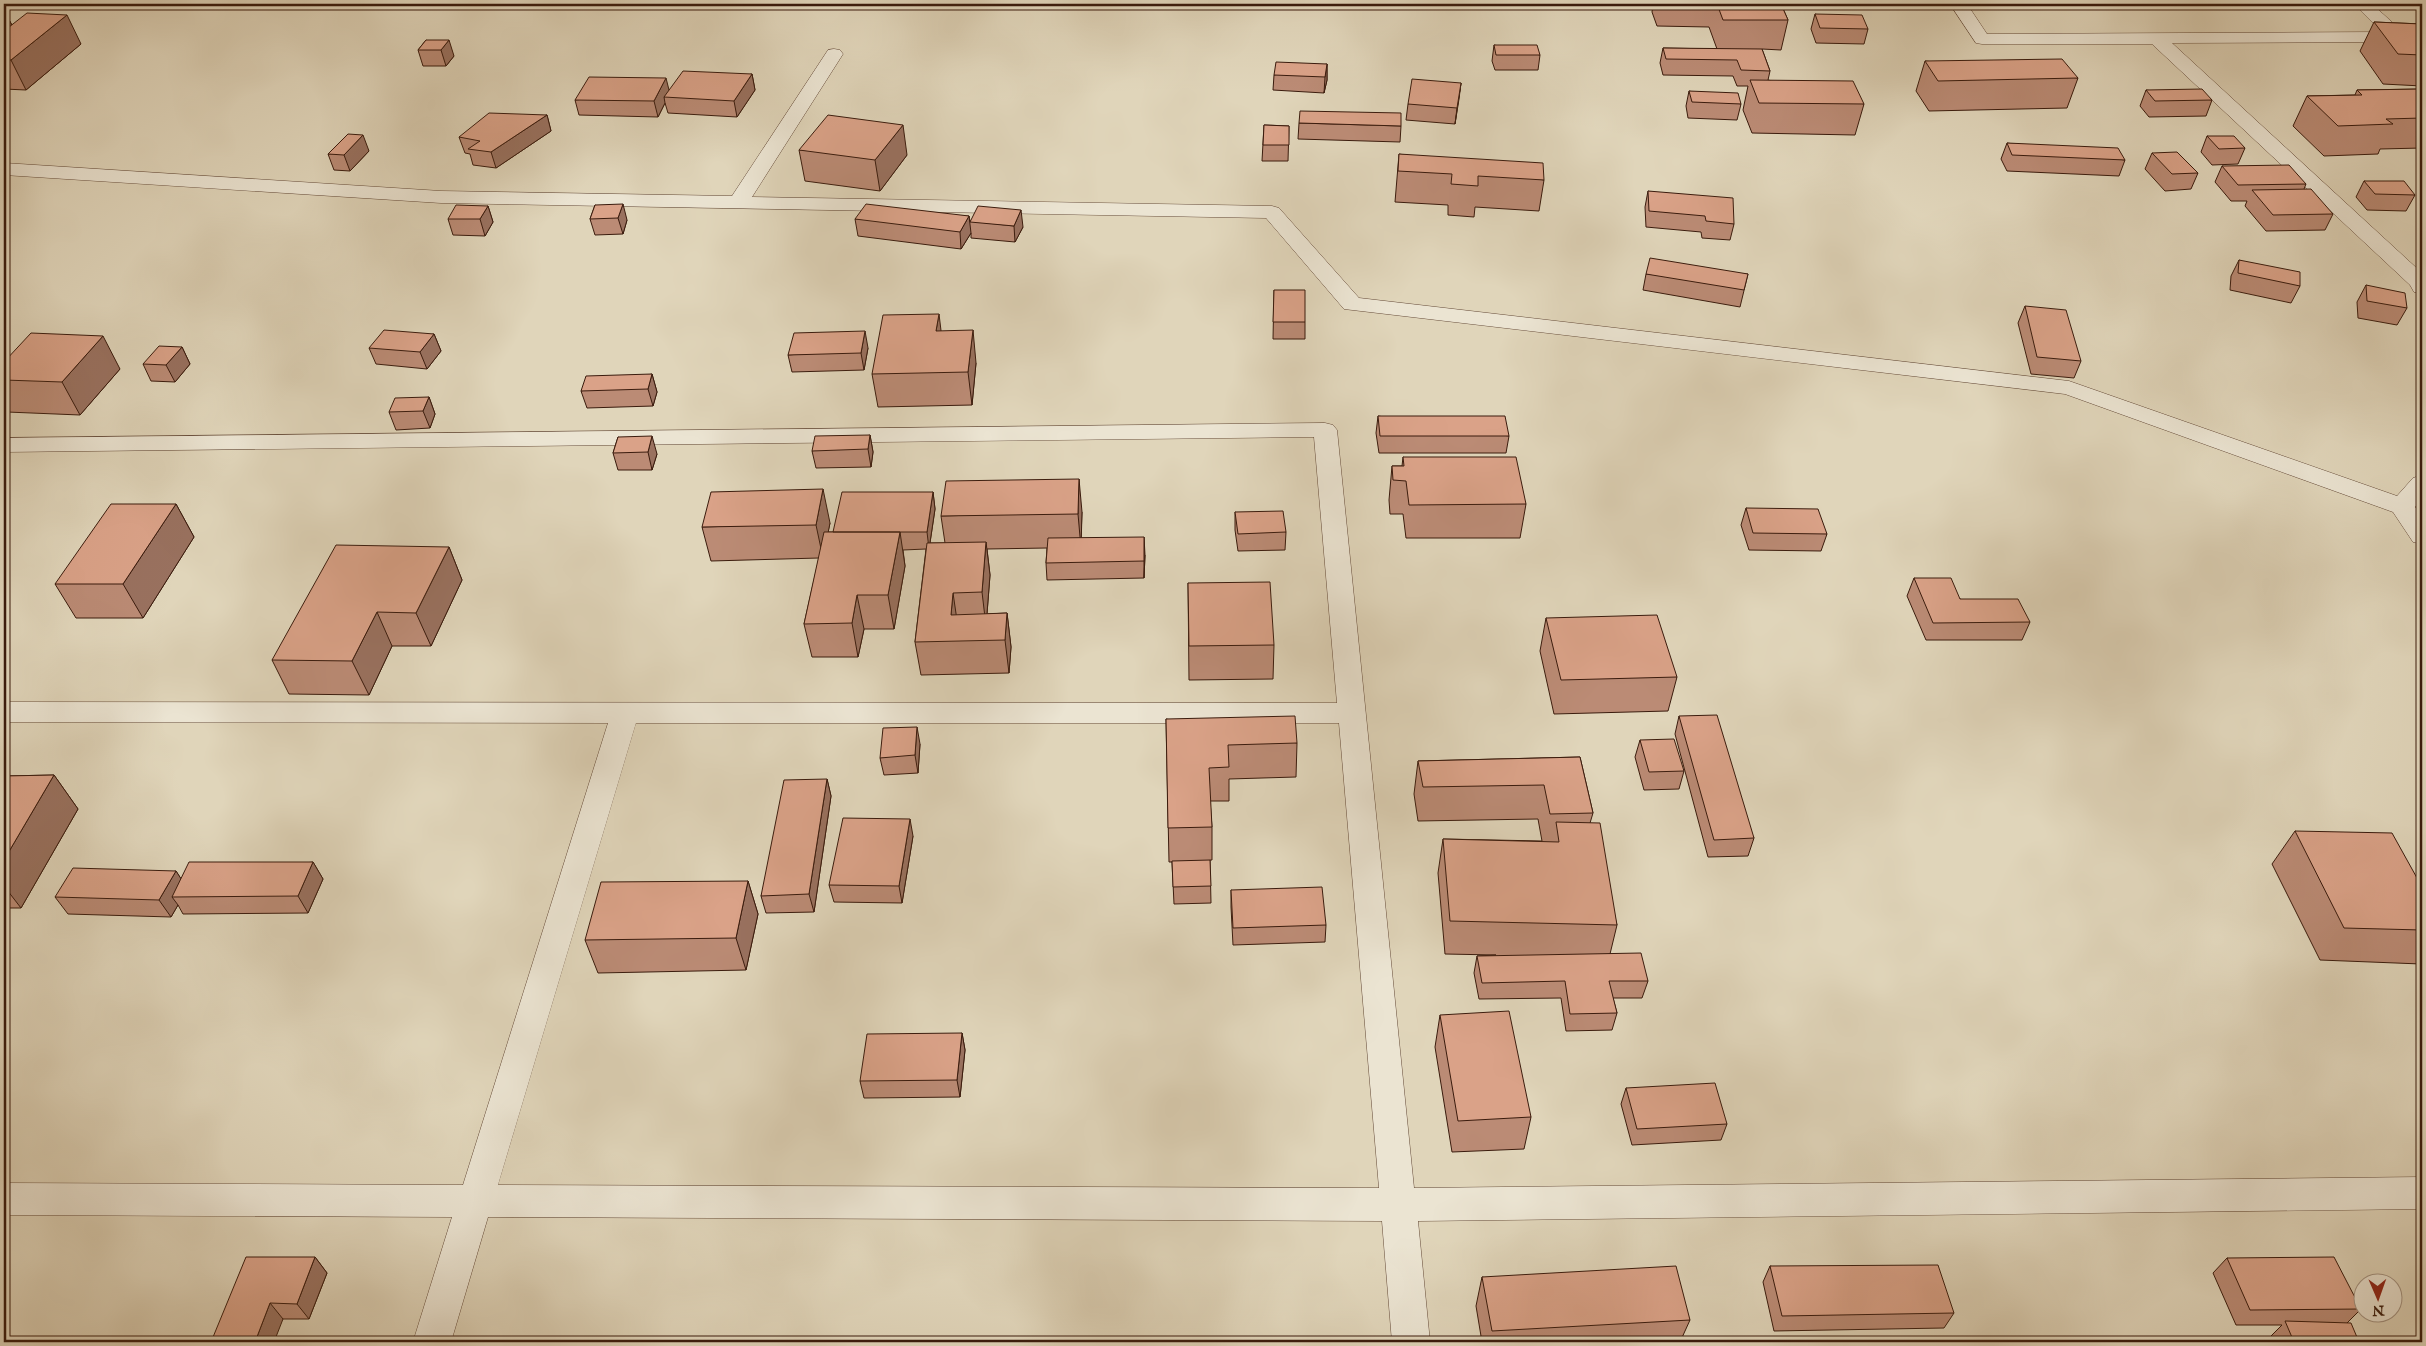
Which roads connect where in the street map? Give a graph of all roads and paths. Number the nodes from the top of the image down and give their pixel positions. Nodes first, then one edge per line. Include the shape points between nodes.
1 (1959, 4) edge
2 (2362, 4) edge
3 (2398, 37) junction
4 (2422, 37) edge
5 (2156, 38) junction
6 (834, 54) dead end
7 (4, 169) edge
8 (738, 202) junction
9 (2422, 288) edge
10 (4, 445) edge
11 (2422, 483) edge
12 (2402, 506) junction
13 (2422, 536) edge
14 (4, 712) edge
15 (625, 713) junction
16 (1351, 713) junction
17 (2422, 1193) edge
18 (4, 1199) edge
19 (476, 1201) junction
20 (1398, 1204) junction
21 (432, 1342) edge
22 (1411, 1342) edge

1 - 5 street via 1982,39
2 - 3 street
3 - 4 street
3 - 5 street
5 - 9 street via 2420,282
6 - 8 street
7 - 8 street via 440,198
8 - 12 street via 1272,212 1352,304 2069,388
10 - 16 street via 1325,430
11 - 12 street
12 - 13 street
14 - 15 street
15 - 16 street
15 - 19 street
16 - 20 street
17 - 20 street
18 - 19 street
19 - 20 street
19 - 21 street
20 - 22 street

